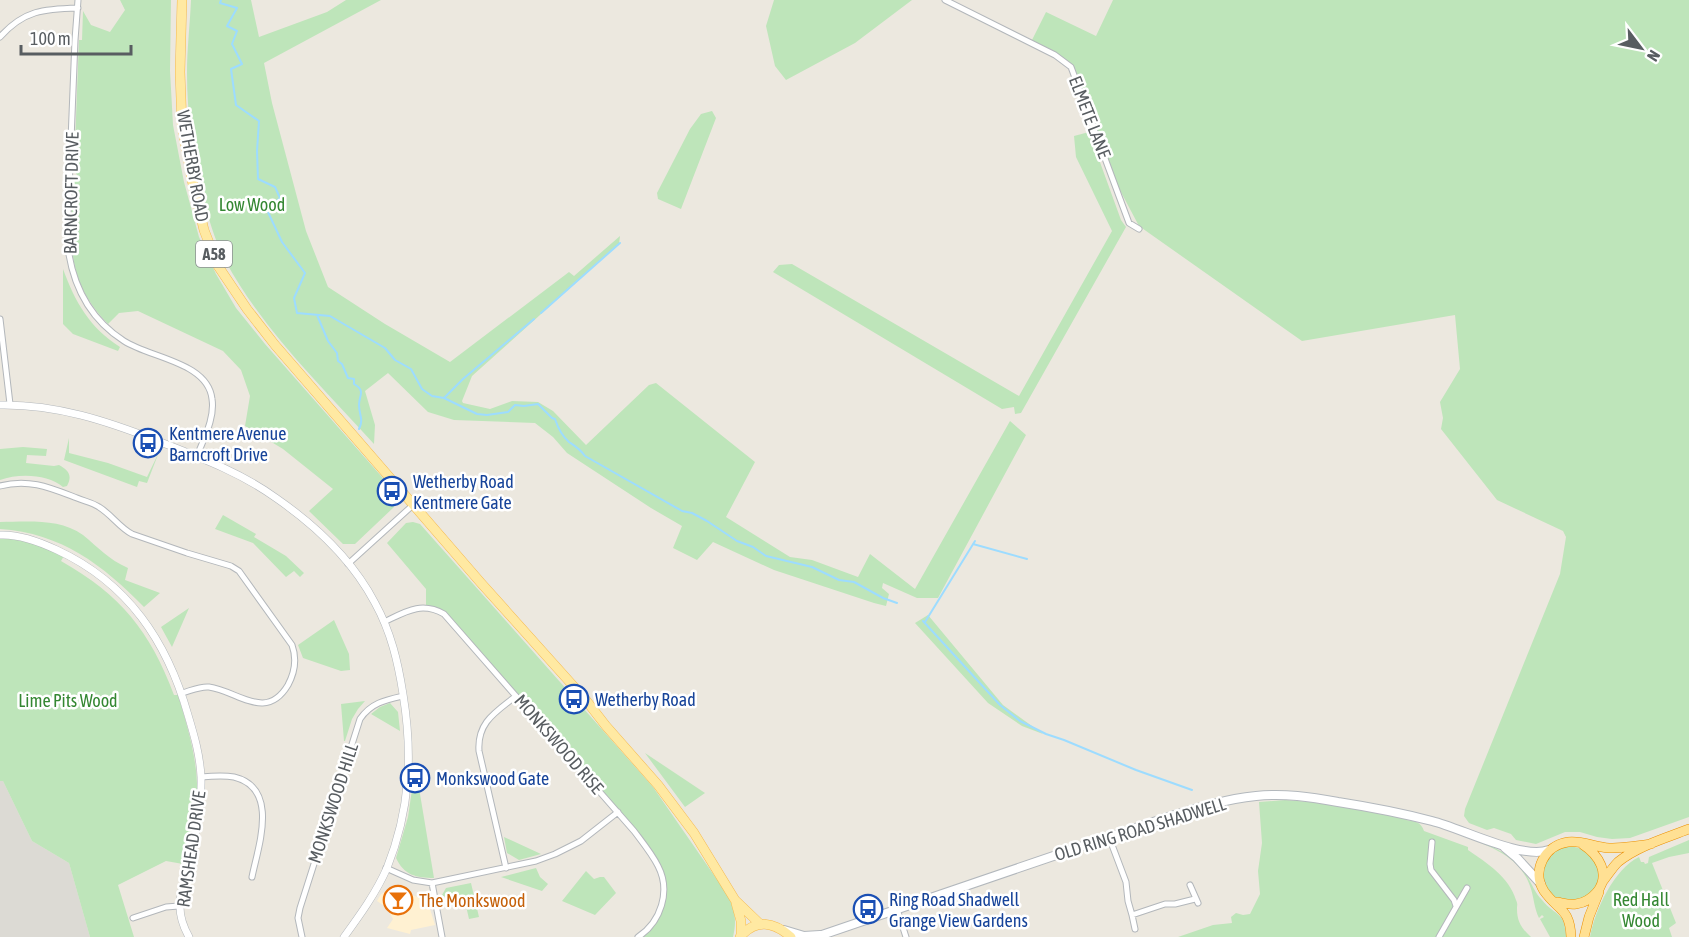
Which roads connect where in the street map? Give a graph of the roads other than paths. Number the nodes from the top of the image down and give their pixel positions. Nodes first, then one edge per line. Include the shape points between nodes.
1 (78, 0) edge
2 (182, 0) edge
3 (945, 0) edge
4 (78, 8) junction
5 (0, 37) edge
6 (1139, 229) dead end
7 (0, 319) edge
8 (10, 404) junction
9 (0, 405) edge
10 (197, 456) junction
11 (0, 486) edge
12 (413, 505) junction
13 (0, 535) edge
14 (348, 564) junction
15 (384, 622) junction
16 (182, 693) junction
17 (404, 696) junction
18 (516, 696) junction
19 (201, 777) junction
20 (618, 812) junction
21 (1689, 829) edge
22 (1109, 837) junction
23 (1432, 842) dead end
24 (1579, 842) junction
25 (1651, 844) junction
26 (1501, 845) junction
27 (1550, 850) junction
28 (386, 868) junction
29 (506, 868) junction
30 (252, 877) dead end
31 (432, 883) junction
32 (1540, 884) junction
33 (1190, 885) dead end
34 (1601, 885) junction
35 (1467, 888) dead end
36 (735, 900) junction
37 (1554, 902) junction
38 (179, 906) junction
39 (1456, 906) junction
40 (897, 909) junction
41 (1132, 915) junction
42 (133, 918) dead end
43 (759, 923) junction
44 (1135, 928) dead end
45 (787, 934) edge
46 (818, 936) edge
47 (189, 937) edge
48 (302, 937) edge
49 (344, 937) edge
50 (442, 937) edge
51 (638, 937) edge
52 (740, 937) edge
53 (906, 937) edge
54 (1438, 937) edge
55 (1570, 937) edge
56 (1584, 937) edge

1 - 4 street, BARNCROFT DRIVE
2 - 12 main road, WETHERBY ROAD / A58 via 182,125 204,230 218,266 275,345
3 - 6 street, ELMETE LANE via 1071,67 1129,223
4 - 5 street via 32,12
4 - 10 street, BARNCROFT DRIVE via 67,240 72,272 84,300 110,330 140,350 194,371 206,381 213,406
7 - 8 street
8 - 9 street
8 - 10 street via 91,417
10 - 14 street via 238,474 275,497
11 - 16 street via 38,484 54,489 99,507 132,534 239,571 292,645 296,656 290,681 282,693 264,703 253,703 207,686
12 - 14 street
12 - 36 main road, WETHERBY ROAD / A58 via 658,785 694,833
13 - 16 street, RAMSHEAD DRIVE via 48,546 109,583 147,622
14 - 15 street
15 - 17 street
15 - 18 street, MONKSWOOD RISE via 416,608 426,607 444,614
16 - 19 street, RAMSHEAD DRIVE via 196,740
17 - 28 street via 408,780 403,814
17 - 48 street, MONKSWOOD HILL via 378,702 360,719 300,908
18 - 20 street, MONKSWOOD RISE
18 - 29 street via 488,719 478,739
19 - 30 street via 238,779 259,796 263,819
19 - 38 street, RAMSHEAD DRIVE via 196,829
20 - 29 street via 568,848
20 - 51 street, MONKSWOOD RISE via 647,848 664,881 662,907 647,931
21 - 25 highway
22 - 26 main road, OLD RING ROAD SHADWELL via 1207,805 1282,794 1394,812
22 - 40 main road, OLD RING ROAD SHADWELL
22 - 41 street via 1126,882
23 - 39 street via 1431,870
24 - 25 highway via 1609,848
24 - 27 highway via 1567,842
24 - 34 highway via 1598,859 1603,872
25 - 34 highway via 1617,863
26 - 27 main road, OLD RING ROAD SHADWELL via 1539,853
26 - 32 main road, OLD RING ROAD SHADWELL
27 - 32 highway via 1539,868
28 - 31 street via 413,880
28 - 49 street
29 - 31 street
31 - 50 street
32 - 37 highway
33 - 41 street via 1196,901 1166,904
34 - 37 highway via 1587,901 1569,905
34 - 56 highway
35 - 39 street
36 - 43 main road, A58
36 - 52 main road, A58 via 741,921
37 - 55 highway via 1568,917
38 - 42 street
38 - 47 street, RAMSHEAD DRIVE
39 - 54 street
40 - 46 main road, OLD RING ROAD SHADWELL
40 - 53 street
41 - 44 street
43 - 45 main road, A58
43 - 52 main road, A58
45 - 46 main road, OLD RING ROAD SHADWELL

